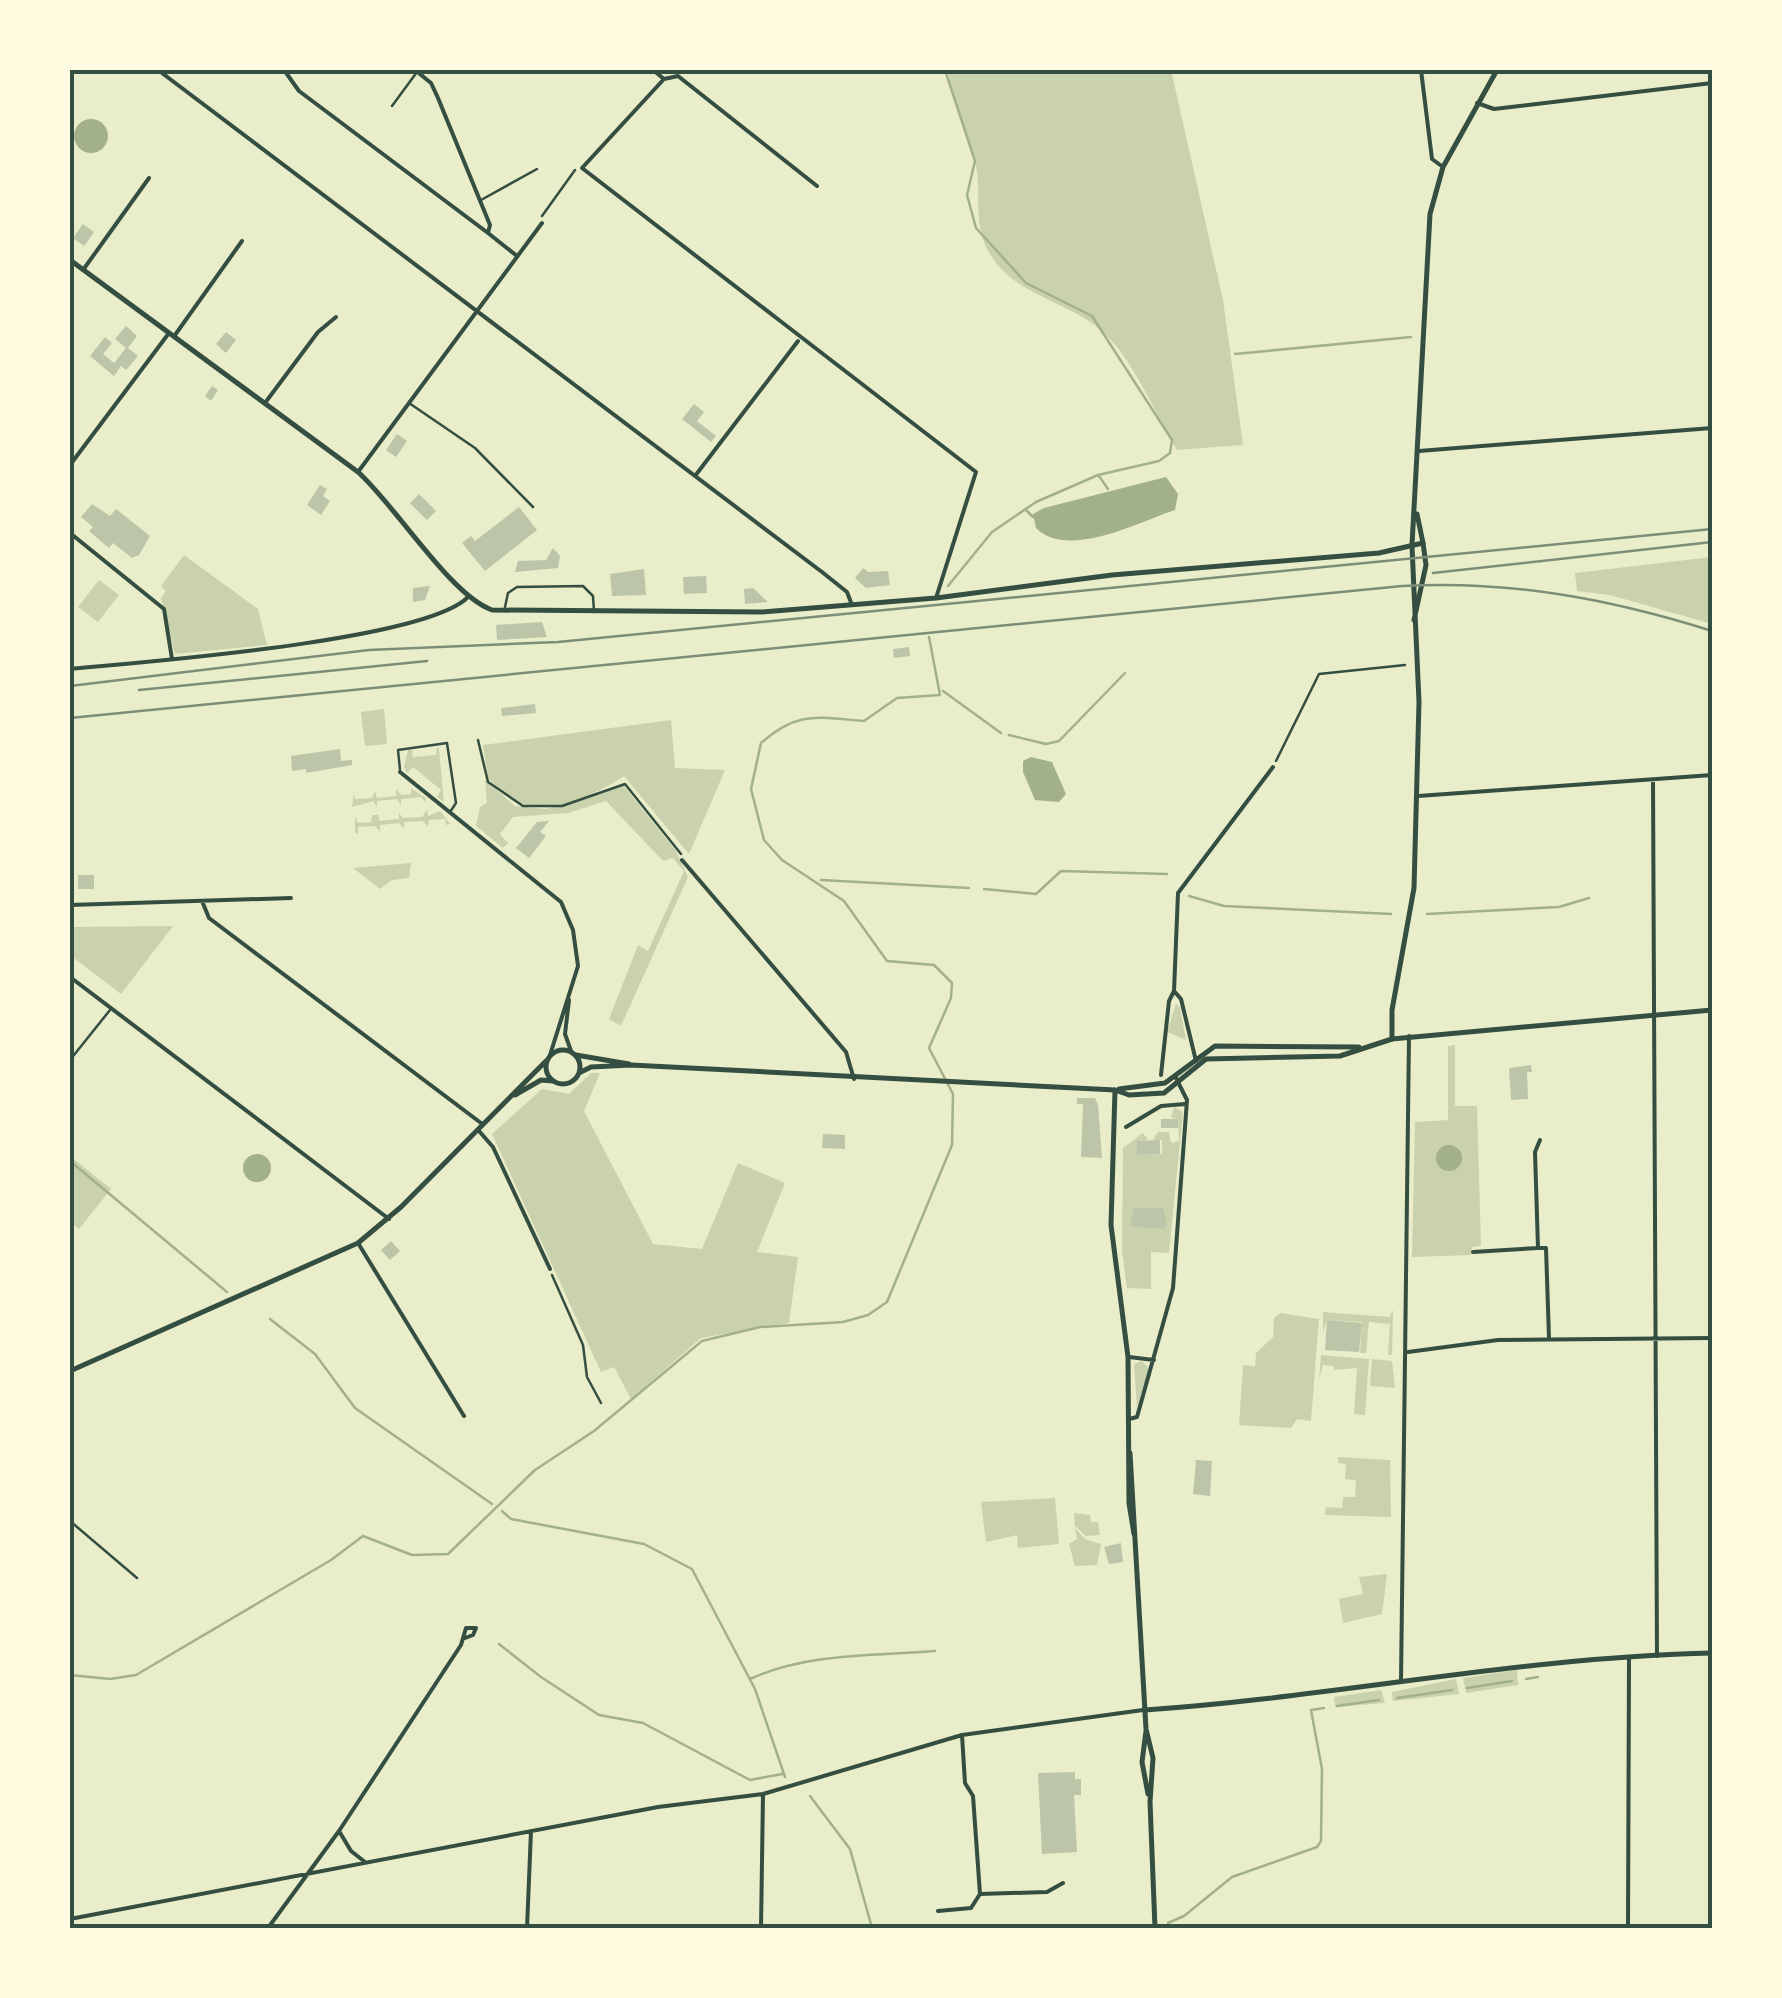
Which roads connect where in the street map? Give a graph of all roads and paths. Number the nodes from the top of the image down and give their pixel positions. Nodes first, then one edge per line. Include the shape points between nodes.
1 (158, 70) edge
2 (284, 70) edge
3 (653, 70) edge
4 (1421, 70) edge
5 (1497, 70) edge
6 (416, 71) edge
7 (664, 79) junction
8 (1712, 83) edge
9 (1477, 102) junction
10 (392, 106) dead end
11 (1443, 167) junction
12 (582, 168) junction
13 (538, 169) dead end
14 (149, 178) dead end
15 (817, 186) dead end
16 (480, 200) junction
17 (542, 222) joint
18 (488, 233) junction
19 (242, 241) dead end
20 (518, 256) junction
21 (70, 260) edge
22 (83, 270) junction
23 (477, 311) junction
24 (336, 317) dead end
25 (171, 335) junction
26 (799, 340) junction
27 (409, 403) junction
28 (265, 404) junction
29 (1712, 428) edge
30 (1419, 450) junction
31 (70, 465) edge
32 (358, 472) junction
33 (695, 476) junction
34 (1416, 506) junction
35 (532, 507) dead end
36 (70, 533) edge
37 (1423, 543) junction
38 (1412, 546) junction
39 (468, 597) junction
40 (936, 598) junction
41 (852, 605) junction
42 (504, 611) junction
43 (594, 613) junction
44 (1414, 620) junction
45 (172, 659) junction
46 (1405, 664) dead end
47 (70, 669) edge
48 (478, 740) dead end
49 (1273, 767) joint
50 (400, 772) joint
51 (1712, 775) edge
52 (1653, 780) junction
53 (1418, 796) junction
54 (450, 813) junction
55 (682, 860) joint
56 (291, 898) dead end
57 (202, 901) junction
58 (70, 905) edge
59 (70, 977) edge
60 (1174, 991) junction
61 (570, 995) junction
62 (111, 1009) junction
63 (1712, 1010) edge
64 (1653, 1016) junction
65 (1409, 1036) junction
66 (1392, 1039) junction
67 (1362, 1047) junction
68 (573, 1053) junction
69 (548, 1058) junction
70 (70, 1060) edge
71 (1196, 1061) junction
72 (631, 1066) junction
73 (579, 1073) junction
74 (1161, 1074) dead end
75 (854, 1079) junction
76 (1177, 1079) junction
77 (553, 1081) junction
78 (1114, 1090) junction
79 (515, 1095) junction
80 (1186, 1104) junction
81 (1126, 1127) dead end
82 (482, 1128) junction
83 (1540, 1140) dead end
84 (389, 1219) junction
85 (358, 1243) junction
86 (1538, 1248) junction
87 (1473, 1252) dead end
88 (550, 1269) joint
89 (1657, 1336) junction
90 (1549, 1338) junction
91 (1712, 1338) edge
92 (1407, 1352) junction
93 (1128, 1357) junction
94 (1154, 1360) junction
95 (70, 1371) edge
96 (601, 1403) dead end
97 (464, 1416) dead end
98 (1129, 1419) junction
99 (70, 1521) edge
100 (137, 1578) dead end
101 (465, 1638) dead end
102 (1712, 1653) edge
103 (1657, 1656) junction
104 (1628, 1658) junction
105 (1401, 1683) junction
106 (1145, 1710) junction
107 (1146, 1729) junction
108 (962, 1735) junction
109 (762, 1794) junction
110 (1150, 1802) junction
111 (531, 1830) junction
112 (340, 1832) junction
113 (368, 1863) junction
114 (306, 1875) junction
115 (1064, 1883) dead end
116 (980, 1894) junction
117 (938, 1911) dead end
118 (70, 1919) edge
119 (268, 1928) edge
120 (528, 1928) edge
121 (761, 1928) edge
122 (1155, 1928) edge
123 (1628, 1928) edge

1 - 23 street
2 - 18 street via 300,91
3 - 7 street
4 - 11 street via 1432,159
5 - 9 main road
6 - 10 lane
6 - 16 street via 432,83
7 - 12 street
7 - 15 street via 678,76
8 - 9 street via 1494,109
9 - 11 main road
11 - 30 main road via 1428,233
12 - 17 path
12 - 26 street
13 - 16 lane
14 - 22 street
16 - 18 street
17 - 20 street
18 - 20 street
19 - 25 street
20 - 23 street
21 - 22 main road
22 - 25 main road
23 - 27 street
23 - 33 street
24 - 28 street
25 - 28 main road
25 - 31 street
26 - 33 street
26 - 40 street via 976,472
27 - 32 street
27 - 35 lane via 475,448
28 - 32 main road
29 - 30 street
30 - 34 main road
32 - 39 main road
33 - 41 street via 844,589
34 - 37 main road
34 - 38 main road
36 - 45 street via 164,609
37 - 38 main road
37 - 44 main road via 1426,564
38 - 40 main road
38 - 44 main road
39 - 42 main road
39 - 45 street via 455,609 391,628
40 - 41 main road
41 - 43 main road
42 - 43 main road
42 - 43 lane via 516,587 573,586 588,588
44 - 53 main road
45 - 47 street
46 - 49 path via 1319,674
48 - 55 path via 488,782 523,806 562,806 614,784 628,785
49 - 60 street via 1178,893
50 - 54 street
50 - 54 lane via 398,750 447,743 456,804
51 - 52 street
52 - 53 street
52 - 64 street
53 - 66 main road via 1413,902
54 - 61 street via 560,902 578,956
55 - 75 street via 846,1052
56 - 57 street
57 - 58 street
57 - 82 street via 210,918
59 - 62 street
60 - 71 street via 1182,999
60 - 74 street
61 - 68 street via 565,1034
61 - 69 street
62 - 70 lane
62 - 84 street
63 - 64 main road
64 - 65 main road
64 - 89 street
65 - 66 main road
65 - 92 street
66 - 67 main road
67 - 71 main road via 1340,1056
67 - 71 main road via 1215,1046
68 - 69 main road via 560,1050
68 - 72 main road
68 - 73 main road
69 - 77 main road via 546,1073
69 - 79 main road
71 - 76 main road
72 - 73 main road
72 - 75 main road
73 - 77 main road via 568,1084
75 - 78 main road
76 - 78 main road via 1158,1095
76 - 80 street
77 - 79 main road
78 - 93 main road via 1111,1225
79 - 82 main road
80 - 81 street via 1162,1106
80 - 94 street via 1172,1288
82 - 84 main road
82 - 88 street
83 - 86 street via 1534,1152
84 - 85 main road
85 - 95 main road
85 - 97 street
86 - 87 street
86 - 90 street via 1546,1248
88 - 96 path
89 - 90 street
89 - 91 street
89 - 103 street
90 - 92 street
92 - 105 street
93 - 94 street
93 - 98 main road
94 - 98 street via 1138,1417
98 - 106 main road
99 - 100 lane
101 - 112 street
102 - 103 main road
103 - 104 main road
104 - 105 main road
104 - 123 street
105 - 106 main road
106 - 107 main road
106 - 108 street
107 - 110 main road via 1142,1762
107 - 110 main road via 1154,1758
108 - 109 street
108 - 116 street
109 - 111 street
109 - 121 street
110 - 122 main road
111 - 113 street
111 - 120 street
112 - 113 street
112 - 114 street
113 - 114 street
114 - 118 street
114 - 119 street
115 - 116 street via 1046,1892
116 - 117 street via 971,1908

